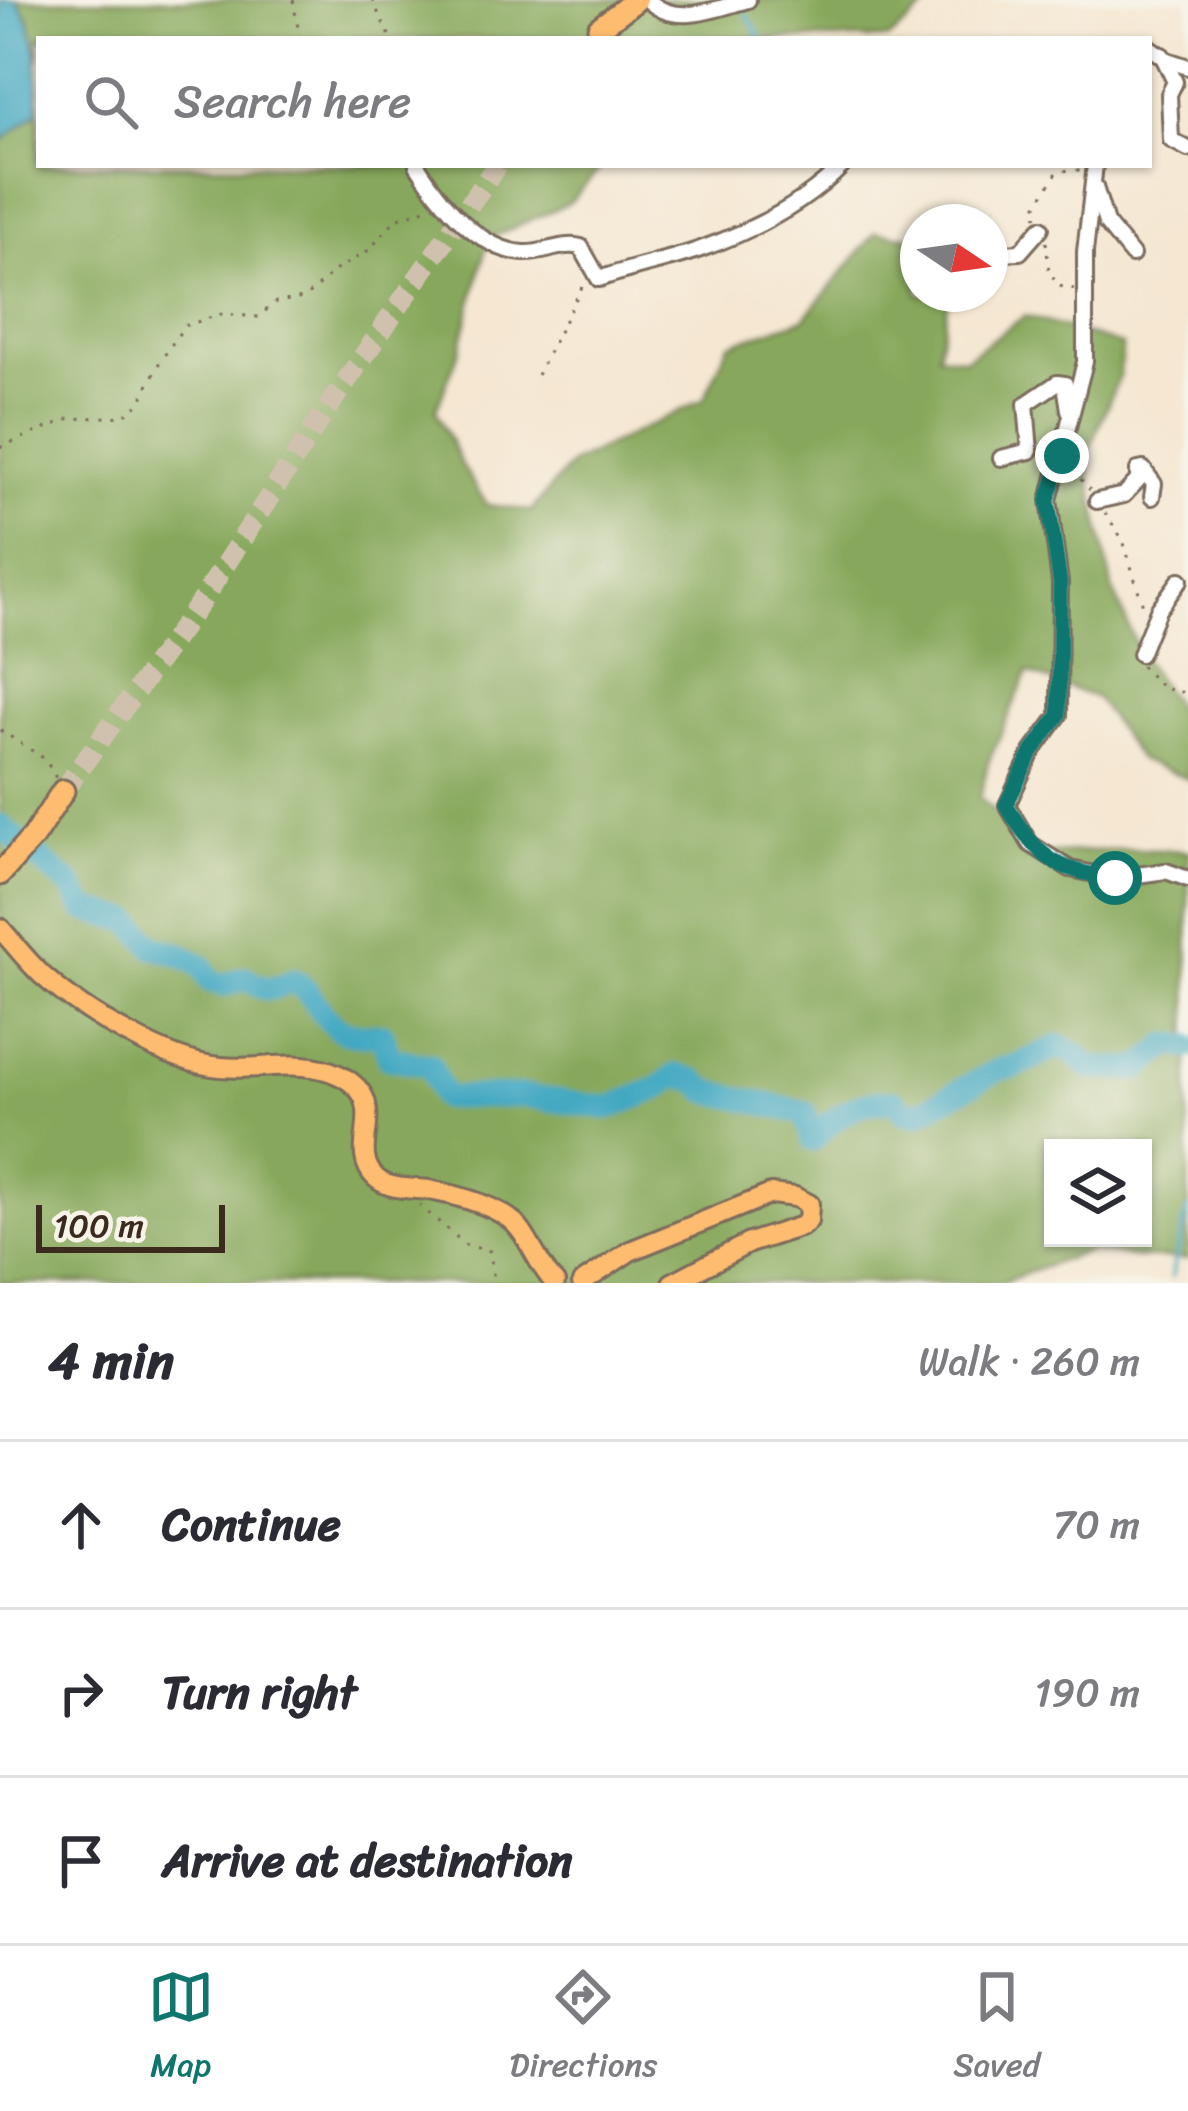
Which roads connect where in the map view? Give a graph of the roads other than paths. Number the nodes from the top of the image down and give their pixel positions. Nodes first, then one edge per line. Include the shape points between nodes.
1 (636, 0) edge
2 (647, 0) edge
3 (748, 0) edge
4 (599, 28) dead end
5 (1156, 51) edge
6 (1188, 67) edge
7 (1188, 149) edge
8 (418, 168) edge
9 (839, 168) edge
10 (1095, 168) edge
11 (1094, 182) junction
12 (1041, 228) road end
13 (1008, 253) edge
14 (1132, 255) dead end
15 (1071, 422) junction
16 (1001, 458) dead end
17 (1152, 497) dead end
18 (1097, 501) road end
19 (1180, 580) dead end
20 (1140, 654) road end
21 (64, 791) tunnel mouth
22 (0, 874) edge
23 (1188, 879) edge
24 (0, 928) edge
25 (555, 1283) edge
26 (582, 1283) edge
27 (672, 1283) edge

1 - 4 highway
2 - 3 street via 674,14
5 - 6 street
5 - 7 street via 1175,82 1171,140
8 - 9 street via 441,203 503,250 573,244 599,279 700,249 784,210
10 - 11 street
11 - 14 street via 1106,223
11 - 15 street via 1085,362
12 - 13 street via 1020,252
15 - 16 street via 1065,383 1057,383 1026,404 1030,451
15 - 23 street via 1048,500 1060,582 1059,715 1006,805 1030,844 1070,869 1115,878 1166,871
17 - 18 street via 1143,469 1124,495
19 - 20 street
21 - 22 highway
24 - 25 main road via 43,976 167,1052 218,1067 335,1073 361,1088 369,1107 366,1158 380,1183 503,1214
26 - 27 main road via 630,1251 771,1194 809,1204 802,1226 748,1243

